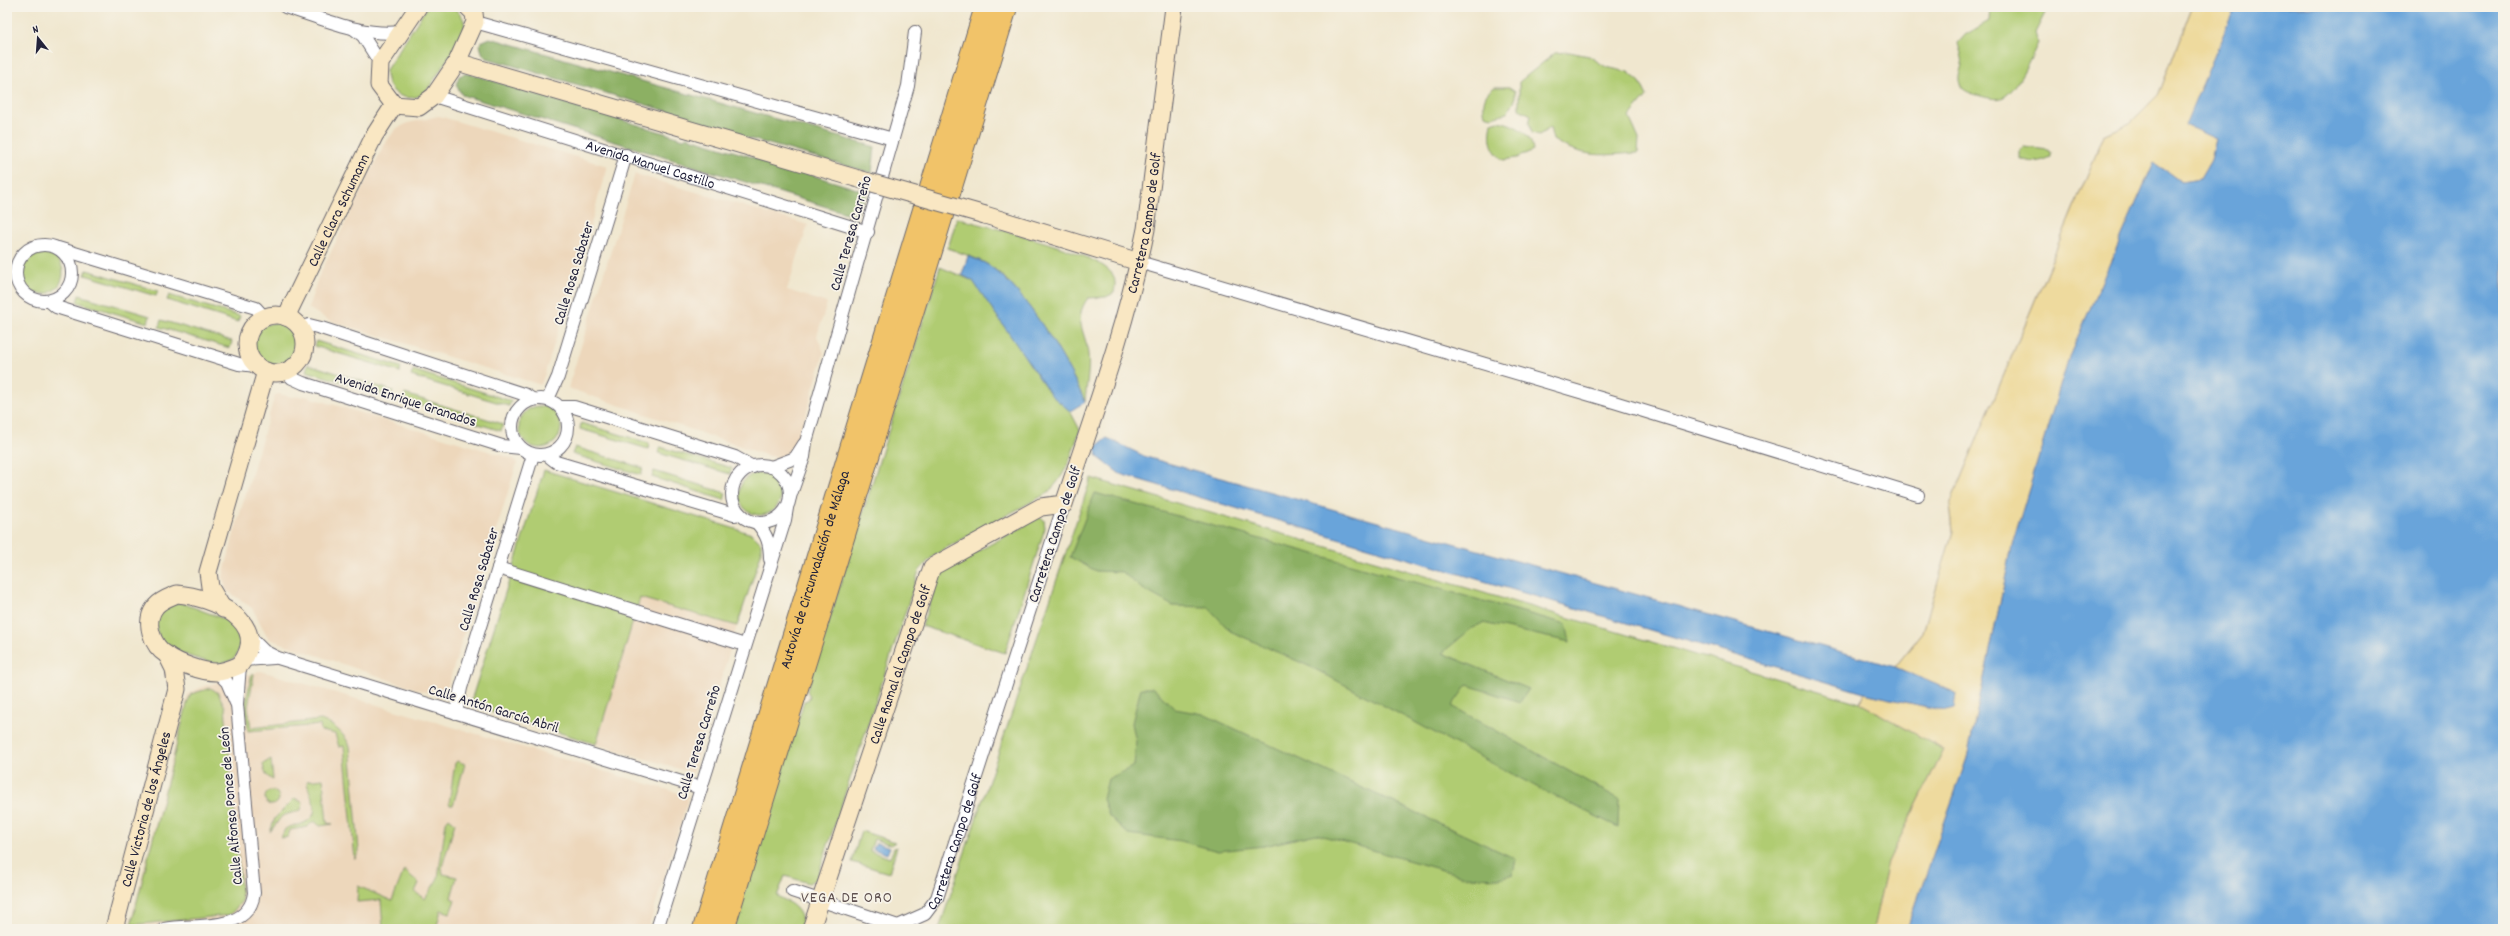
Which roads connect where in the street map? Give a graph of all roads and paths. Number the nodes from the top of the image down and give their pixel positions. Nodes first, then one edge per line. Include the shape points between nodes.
1 (285, 7) edge
2 (418, 7) edge
3 (986, 7) edge
4 (1006, 7) edge
5 (1174, 7) edge
6 (472, 12) edge
7 (353, 28) junction
8 (401, 32) junction
9 (915, 32) dead end
10 (457, 62) junction
11 (380, 63) junction
12 (434, 96) junction
13 (394, 105) junction
14 (893, 139) junction
15 (626, 155) junction
16 (868, 232) junction
17 (58, 248) junction
18 (1139, 262) junction
19 (49, 301) junction
20 (286, 317) junction
21 (265, 318) junction
22 (299, 328) junction
23 (261, 368) junction
24 (285, 371) junction
25 (548, 399) junction
26 (532, 400) junction
27 (562, 407) junction
28 (806, 442) junction
29 (521, 448) junction
30 (533, 455) junction
31 (547, 455) junction
32 (753, 467) junction
33 (771, 467) junction
34 (1918, 495) dead end
35 (788, 502) junction
36 (1064, 504) junction
37 (740, 514) junction
38 (757, 523) junction
39 (770, 564) junction
40 (498, 568) junction
41 (208, 572) junction
42 (183, 595) junction
43 (223, 608) junction
44 (250, 637) junction
45 (745, 645) junction
46 (167, 655) junction
47 (278, 658) junction
48 (241, 662) junction
49 (210, 671) junction
50 (177, 689) junction
51 (237, 704) junction
52 (456, 713) junction
53 (701, 788) junction
54 (792, 891) dead end
55 (820, 902) junction
56 (114, 929) edge
57 (164, 929) edge
58 (657, 929) edge
59 (704, 929) edge
60 (723, 929) edge
61 (811, 929) edge

1 - 7 street
2 - 8 main road
3 - 4 highway via 940,190
5 - 18 main road, Carretera Campo de Golf via 1146,229
6 - 10 main road
6 - 14 street
7 - 8 street via 385,34
7 - 11 street via 363,36
8 - 11 main road
9 - 14 street, Calle Teresa Carreño via 908,86
10 - 12 main road
10 - 18 main road, bridge
11 - 13 main road via 380,85
12 - 13 main road via 419,107
12 - 15 street, Avenida Manuel Castillo
13 - 20 main road, Calle Clara Schumann via 374,136
14 - 16 street, Calle Teresa Carreño
15 - 16 street, Avenida Manuel Castillo
15 - 25 street, Calle Rosa Sabater via 558,377
16 - 28 street, Calle Teresa Carreño
17 - 19 street via 70,261 72,278 64,293
17 - 19 street via 40,245 32,248 24,253 16,268 16,278 24,293 40,301
17 - 21 street via 256,308
18 - 34 street
18 - 36 main road, Carretera Campo de Golf via 1098,402
19 - 23 street via 56,307 239,364
20 - 21 main road
20 - 22 main road
21 - 23 main road via 250,330 247,340 250,358
22 - 24 main road via 303,336 303,353 293,367
22 - 26 street via 309,325 321,328 526,395
23 - 24 main road
23 - 41 main road
24 - 29 street, Avenida Enrique Granados via 303,383 502,446
25 - 26 street
25 - 27 street
26 - 29 street via 521,406 514,417 512,434
27 - 31 street via 567,416 568,435 560,447
27 - 32 street via 574,408 735,457
28 - 33 street, Calle Teresa Carreño via 795,458
28 - 35 street, Calle Teresa Carreño via 804,457
29 - 30 street
30 - 31 street
30 - 40 street, Calle Rosa Sabater
31 - 37 street via 556,462 734,515
32 - 33 street
32 - 37 street via 737,478 733,487 734,501
33 - 35 street via 786,479
35 - 38 street via 774,520
35 - 39 street, Calle Teresa Carreño via 785,520
36 - 55 main road, Calle Ramal al Campo de Golf via 1042,507 932,566
36 - 55 street, Carretera Campo de Golf via 937,898 925,914 898,926
37 - 38 street
38 - 39 street, Calle Teresa Carreño via 766,534 770,546
39 - 45 street, Calle Teresa Carreño
40 - 45 street
40 - 52 street, Calle Rosa Sabater via 461,688
41 - 42 main road
41 - 43 main road via 210,587
42 - 43 main road
42 - 46 main road via 166,598 156,606 151,615 152,637
43 - 44 main road via 236,614 245,624
44 - 47 street, Calle Antón García Abril via 264,651
44 - 48 main road via 249,649
45 - 53 street, Calle Teresa Carreño
46 - 49 main road
46 - 50 main road, Calle Victoria de los Ángeles via 174,669
47 - 48 street, Calle Antón García Abril via 255,658
47 - 52 street, Calle Antón García Abril
48 - 49 main road
48 - 51 street, Calle Alfonso Ponce de León
49 - 50 main road via 184,682
49 - 51 street, Calle Alfonso Ponce de León via 227,682
50 - 56 main road, Calle Victoria de los Ángeles
51 - 57 street, Calle Alfonso Ponce de León via 254,893 252,905 246,914 235,921
52 - 53 street, Calle Antón García Abril
53 - 58 street, Calle Teresa Carreño
54 - 55 street, Carretera Campo de Golf
55 - 61 main road
59 - 60 highway, Autovía de Circunvalación de Málaga via 933,212

